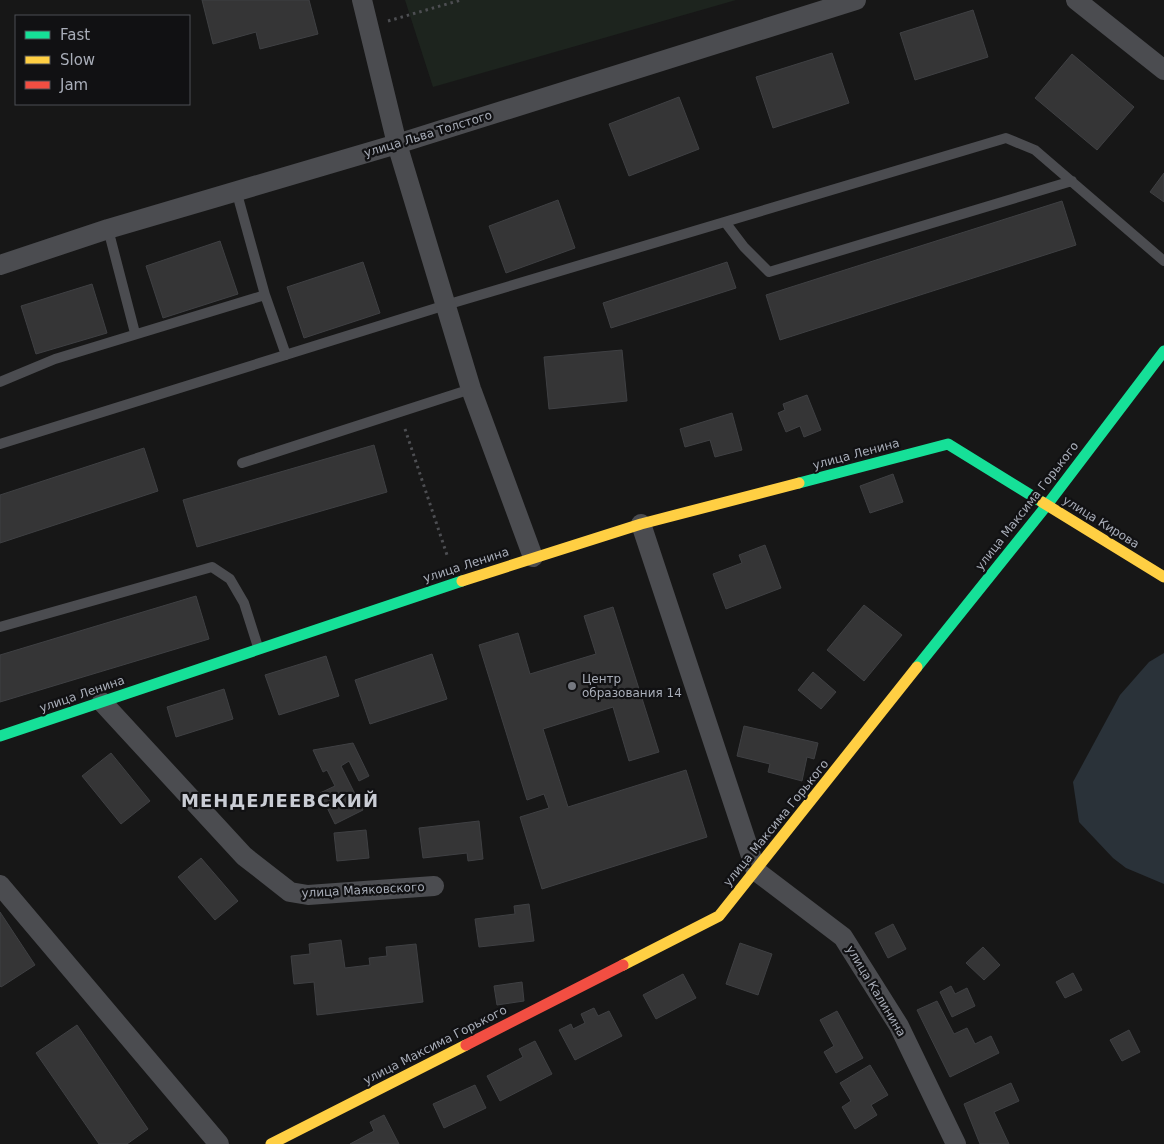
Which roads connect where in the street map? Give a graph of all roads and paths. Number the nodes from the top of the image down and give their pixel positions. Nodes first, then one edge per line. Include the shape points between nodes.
1 (362, 0) edge
2 (461, 0) edge
3 (856, 0) edge
4 (1076, 0) edge
5 (369, 27) junction
6 (1164, 70) edge
7 (398, 144) junction
8 (1072, 181) junction
9 (236, 190) junction
10 (725, 222) junction
11 (108, 229) junction
12 (1164, 261) edge
13 (0, 265) edge
14 (265, 295) junction
15 (446, 305) junction
16 (135, 333) junction
17 (1164, 351) edge
18 (286, 355) junction
19 (0, 382) edge
20 (471, 389) junction
21 (400, 411) junction
22 (0, 444) edge
23 (948, 444) joint
24 (242, 464) dead end
25 (1046, 505) junction
26 (642, 524) junction
27 (533, 557) junction
28 (1164, 577) edge
29 (456, 583) junction
30 (0, 627) edge
31 (259, 649) junction
32 (102, 702) junction
33 (0, 736) edge
34 (756, 871) junction
35 (0, 885) edge
36 (434, 886) dead end
37 (219, 1144) edge
38 (271, 1144) edge
39 (956, 1144) edge

1 - 5 street
2 - 5 path
3 - 7 street, улица Льва Толстого
4 - 6 street
5 - 7 street
7 - 9 street, улица Льва Толстого
7 - 15 street
8 - 10 lane via 1035,150 1006,138
8 - 10 lane via 770,272 744,247
8 - 12 lane
9 - 11 street, улица Льва Толстого
9 - 14 lane
10 - 15 lane
11 - 13 street, улица Льва Толстого
11 - 16 lane
14 - 16 lane
14 - 18 lane
15 - 18 lane
15 - 20 street
16 - 19 lane via 54,359
17 - 25 street, улица Максима Горького
18 - 22 lane
20 - 21 lane
20 - 27 street
21 - 24 lane
21 - 29 path
23 - 25 street, улица Кирова
23 - 26 street, улица Ленина
25 - 28 street, улица Кирова
25 - 34 street, улица Максима Горького
26 - 27 street, улица Ленина
26 - 34 street
27 - 29 street, улица Ленина
29 - 31 street, улица Ленина
30 - 31 lane via 212,567 230,578
31 - 32 street, улица Ленина
32 - 33 street, улица Ленина
32 - 36 street, улица Маяковского via 244,856 290,892 308,895
34 - 38 street, улица Максима Горького via 719,916
34 - 39 street, улица Калинина via 844,936 899,1026
35 - 37 street

